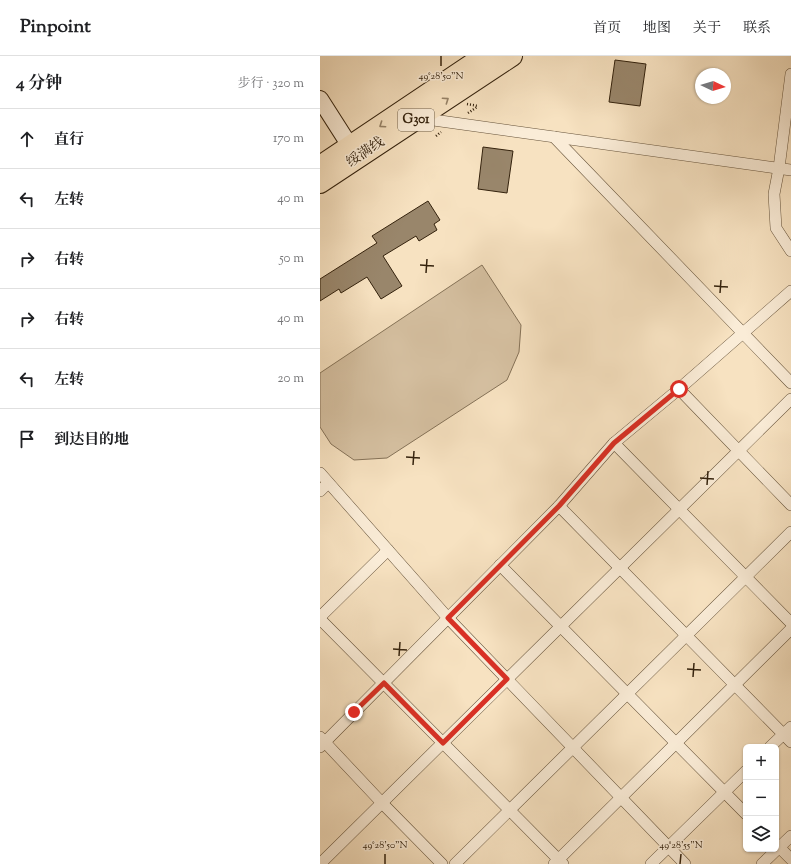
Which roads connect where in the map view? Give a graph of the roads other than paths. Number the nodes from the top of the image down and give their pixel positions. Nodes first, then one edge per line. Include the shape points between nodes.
1 (484, 56) edge
2 (512, 56) edge
3 (791, 74) edge
4 (320, 99) edge
5 (418, 118) junction
6 (554, 137) junction
7 (354, 152) junction
8 (320, 166) edge
9 (779, 168) junction
10 (791, 170) edge
11 (320, 183) edge
12 (791, 251) edge
13 (791, 291) edge
14 (743, 333) junction
15 (791, 383) edge
16 (679, 389) junction
17 (791, 399) edge
18 (614, 443) junction
19 (739, 451) junction
20 (320, 473) edge
21 (328, 483) junction
22 (320, 491) edge
23 (791, 505) edge
24 (559, 506) junction
25 (679, 510) junction
26 (791, 532) edge
27 (388, 550) junction
28 (500, 565) junction
29 (620, 568) junction
30 (746, 577) junction
31 (320, 618) edge
32 (448, 618) junction
33 (791, 623) edge
34 (561, 626) junction
35 (791, 629) edge
36 (686, 636) junction
37 (507, 679) junction
38 (384, 683) junction
39 (735, 685) junction
40 (627, 694) junction
41 (788, 734) edge
42 (322, 742) edge
43 (443, 743) junction
44 (676, 743) junction
45 (774, 744) edge
46 (573, 748) junction
47 (743, 774) edge
48 (724, 792) junction
49 (621, 798) junction
50 (382, 803) junction
51 (510, 810) junction
52 (743, 811) edge
53 (791, 836) edge
54 (779, 845) edge
55 (668, 847) junction
56 (779, 847) edge
57 (773, 852) edge
58 (791, 859) edge
59 (559, 863) edge
60 (320, 864) edge
61 (442, 864) edge
62 (455, 864) edge
63 (651, 864) edge
64 (685, 864) edge
65 (762, 864) edge

1 -> 7 highway, 绥满线 / G301
5 -> 2 highway, 绥满线 / G301
3 - 9 street
4 - 7 street
5 - 6 street
5 - 7 highway, 绥满线 / G301
6 - 9 street
6 - 14 street
7 - 8 highway, 绥满线 / G301
7 - 11 highway, 绥满线 / G301
9 - 10 street
9 - 12 street via 774,194 776,228
13 - 14 street
14 - 15 street
14 - 16 street
16 - 18 street
16 - 19 street
17 - 19 street
18 - 24 street
18 - 25 street
19 - 23 street
19 - 25 street
20 - 21 street
21 - 22 street
21 - 27 street
24 - 28 street
24 - 29 street
25 - 29 street
25 - 30 street
26 - 30 street
27 - 31 street
27 - 32 street
28 - 32 street
28 - 34 street
29 - 34 street
29 - 36 street
30 - 33 street
30 - 36 street
31 - 38 street
32 - 37 street
32 - 38 street
34 - 37 street
34 - 40 street
35 - 39 street
36 - 39 street
36 - 40 street
37 - 43 street
37 - 46 street
38 - 42 street
38 - 43 street
39 - 41 street
39 - 44 street
40 - 44 street
40 - 46 street
41 - 45 street
42 - 50 street
43 - 50 street
43 - 51 street
44 - 48 street
44 - 49 street
46 - 49 street
46 - 51 street
47 - 48 street
48 - 52 street
48 - 55 street
49 - 55 street
49 - 59 street
50 - 60 street
50 - 61 street
51 - 59 street
51 - 62 street
53 - 54 street
55 - 63 street
55 - 64 street
56 - 58 street
57 - 65 street

